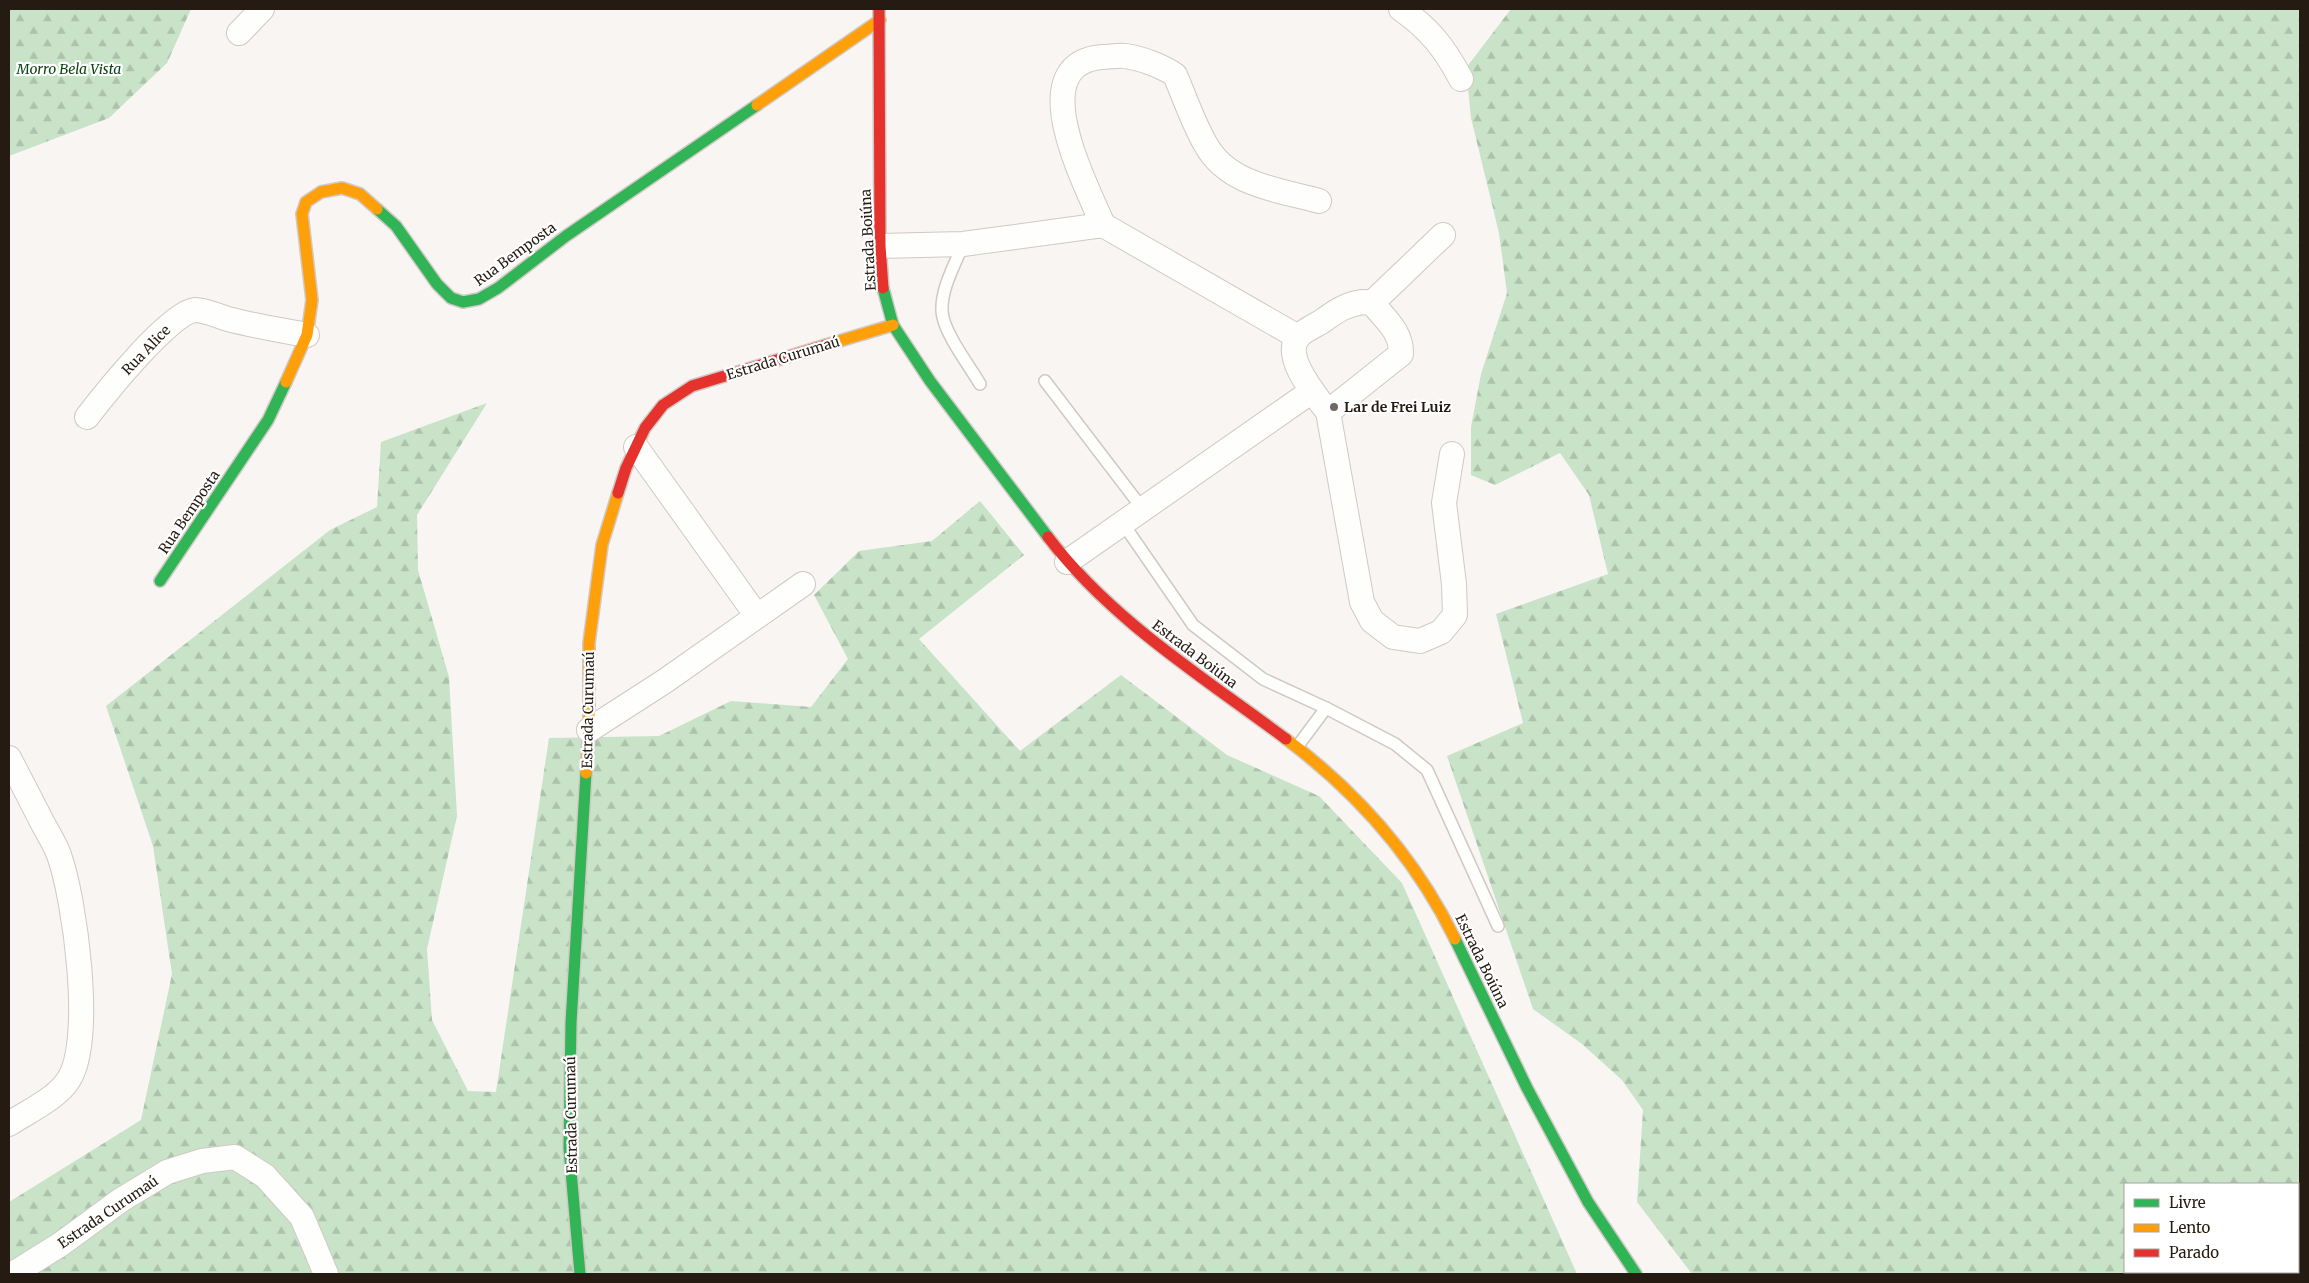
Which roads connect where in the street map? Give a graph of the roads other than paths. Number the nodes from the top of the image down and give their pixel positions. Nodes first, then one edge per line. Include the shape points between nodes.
1 (262, 9) edge
2 (1401, 9) edge
3 (880, 14) edge
4 (239, 33) dead end
5 (1461, 79) dead end
6 (1319, 201) dead end
7 (1103, 225) junction
8 (1444, 235) dead end
9 (963, 244) junction
10 (880, 246) junction
11 (1372, 303) junction
12 (893, 325) junction
13 (307, 335) junction
14 (1298, 337) junction
15 (1045, 381) dead end
16 (980, 384) dead end
17 (1312, 391) junction
18 (1328, 412) junction
19 (87, 417) dead end
20 (636, 447) junction
21 (1452, 454) dead end
22 (1142, 508) junction
23 (1122, 522) junction
24 (1067, 562) junction
25 (160, 581) dead end
26 (803, 584) dead end
27 (757, 616) junction
28 (1326, 708) junction
29 (588, 730) junction
30 (1297, 747) junction
31 (9, 758) edge
32 (1498, 926) dead end
33 (9, 1124) edge
34 (13, 1274) edge
35 (326, 1274) edge
36 (580, 1274) edge
37 (1636, 1274) edge

1 - 4 street
2 - 5 street via 1418,20 1447,51
3 - 10 street, Estrada Boiúna
3 - 13 street, Rua Bemposta via 479,299 463,302 451,298 396,226 360,194 342,188 321,192 306,202 302,214 312,300
6 - 7 street via 1251,182 1229,171 1206,146 1175,75 1166,68 1125,56 1092,58 1074,69 1064,82 1062,117
7 - 9 street
7 - 14 street
8 - 11 street
9 - 10 street
9 - 16 lane via 944,292 942,312 945,326
10 - 12 street, Estrada Boiúna via 882,283
11 - 14 street via 1351,304
11 - 18 street via 1398,334 1401,354
12 - 20 street, Estrada Curumaú via 692,386 664,404 645,428
12 - 24 street, Estrada Boiúna via 924,373
13 - 19 street, Rua Alice via 192,310 175,319 110,387
13 - 25 street, Rua Bemposta via 268,420
14 - 17 street via 1294,353
15 - 22 lane
17 - 18 street
17 - 22 street
18 - 21 street via 1362,602 1372,621 1393,637 1420,641 1441,632 1455,615 1444,503
20 - 27 street
20 - 29 street, Estrada Curumaú via 626,468 602,546 589,643
22 - 23 street
23 - 24 street
23 - 28 lane via 1193,625 1263,679
24 - 30 street, Estrada Boiúna via 1126,620
26 - 27 street
27 - 29 street via 665,682
28 - 30 lane
28 - 32 lane via 1395,744 1427,770
29 - 36 street, Estrada Curumaú via 571,1023 569,1148
30 - 37 street, Estrada Boiúna via 1382,825 1437,902 1526,1088 1588,1202
31 - 33 street via 59,854 70,892 77,937 80,1015 78,1055 69,1079 48,1099
34 - 35 street, Estrada Curumaú via 166,1172 202,1161 235,1157 264,1176 302,1217

